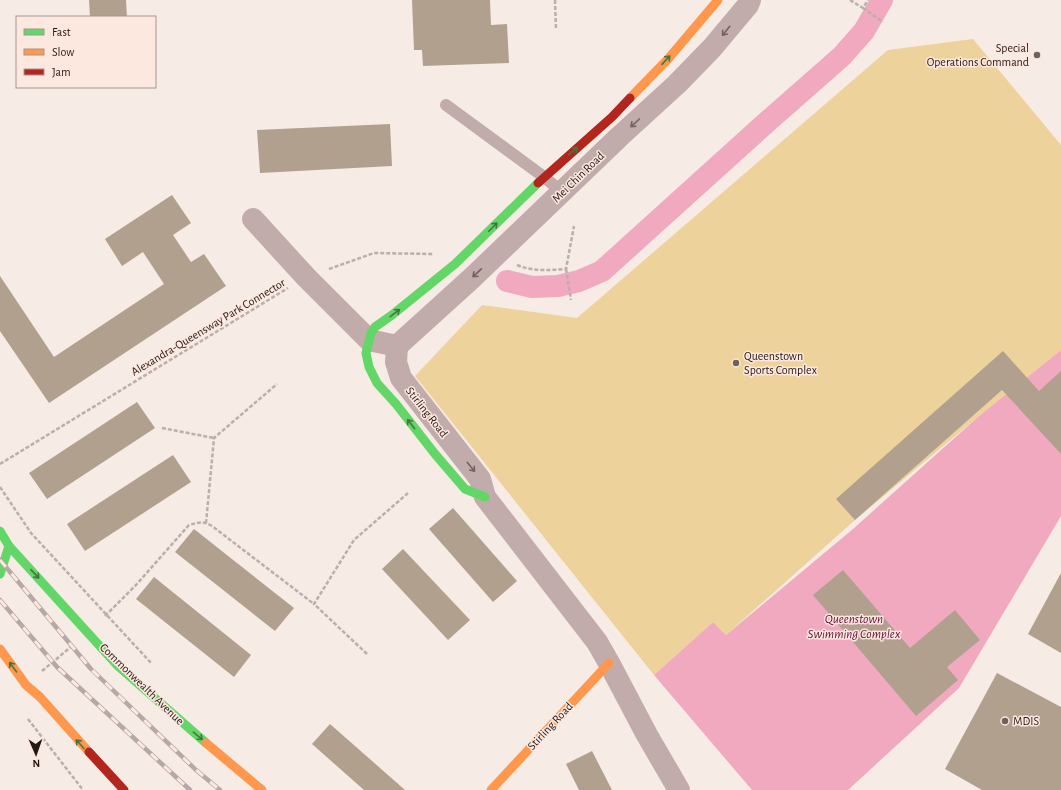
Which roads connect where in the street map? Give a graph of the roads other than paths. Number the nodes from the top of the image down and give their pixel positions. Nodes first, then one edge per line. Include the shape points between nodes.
1 (718, 0) edge
2 (750, 0) edge
3 (446, 106) dead end
4 (544, 177) junction
5 (562, 192) junction
6 (253, 219) dead end
7 (369, 340) junction
8 (397, 346) junction
9 (485, 497) junction
10 (0, 531) edge
11 (9, 546) junction
12 (0, 574) edge
13 (0, 649) edge
14 (609, 663) junction
15 (124, 790) edge
16 (262, 790) edge
17 (491, 790) edge
18 (679, 790) edge

4 -> 1 street, Mei Chin Road via 627,101 668,59
2 -> 5 street, Mei Chin Road via 712,48 678,84
3 - 4 lane
4 - 5 lane
7 -> 4 street, Mei Chin Road via 370,333 375,327 455,264
5 -> 8 street, Mei Chin Road
6 - 7 street
7 - 8 street
9 -> 7 street, Stirling Road via 465,489 377,383 369,367 366,353
8 -> 9 street, Stirling Road via 396,362 401,378 480,479
9 - 14 street, Stirling Road via 597,642
10 - 11 street, Commonwealth Avenue
11 - 12 street
11 -> 16 street, Commonwealth Avenue via 123,670
15 -> 13 street via 40,697 26,685
14 - 17 street, Stirling Road
14 - 18 street, Stirling Road

